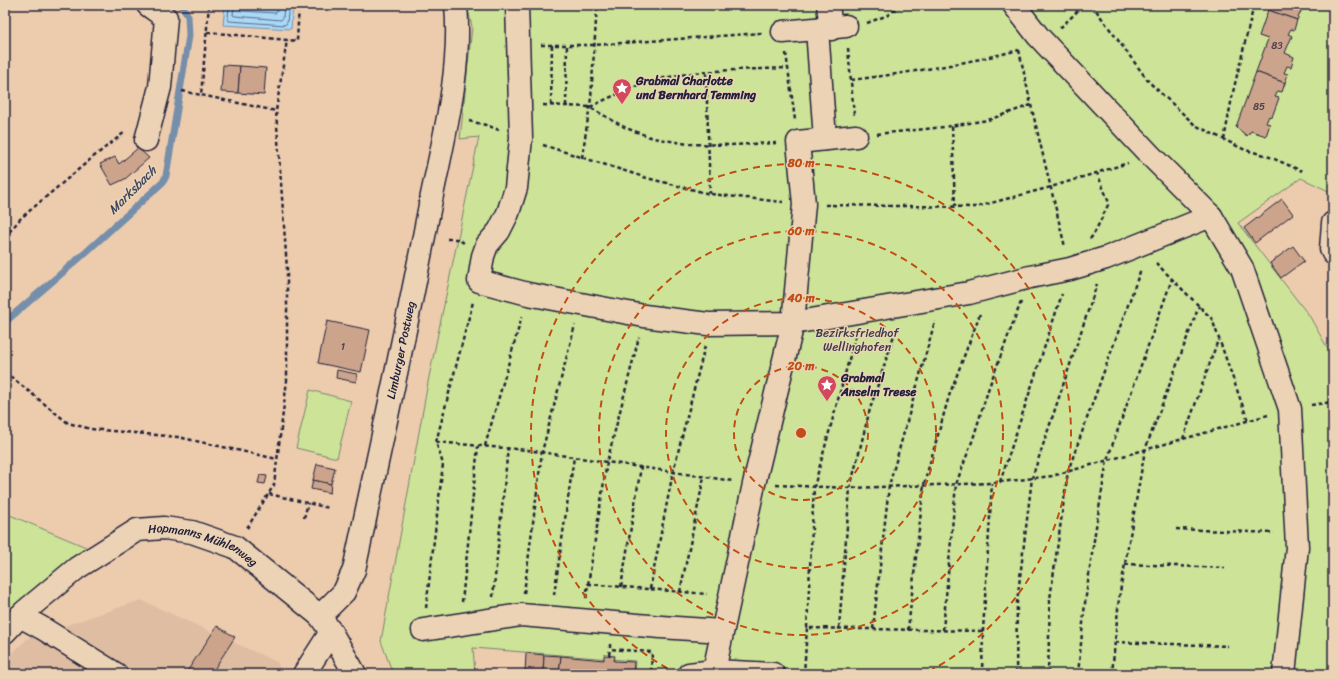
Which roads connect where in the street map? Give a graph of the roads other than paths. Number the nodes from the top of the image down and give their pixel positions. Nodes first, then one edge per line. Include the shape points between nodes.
1 (148, 5) edge
2 (456, 5) edge
3 (517, 5) edge
4 (828, 5) edge
5 (1014, 5) edge
6 (831, 28) junction
7 (783, 32) road end
8 (856, 136) road end
9 (825, 139) junction
10 (146, 140) road end
11 (1211, 216) junction
12 (1333, 224) edge
13 (1333, 253) edge
14 (793, 323) junction
15 (20, 616) junction
16 (325, 624) junction
17 (423, 630) road end
18 (722, 631) junction
19 (5, 632) edge
20 (714, 671) junction
21 (116, 674) edge
22 (304, 674) edge
23 (354, 674) edge
24 (689, 674) edge
25 (773, 674) edge
26 (1284, 674) edge

1 - 10 street via 166,18 160,87
2 - 16 street, Limburger Postweg via 457,51 447,117 411,303 354,570
3 - 14 street via 521,138 516,188 508,213 487,245 479,280 528,294 644,316 711,324
4 - 6 street
5 - 11 street via 1044,42
6 - 7 street
6 - 9 street
8 - 9 street
9 - 14 street via 798,142 804,204
11 - 14 street via 1143,249 1070,269 969,293
11 - 26 street via 1242,268 1290,409 1297,547
12 - 13 street
14 - 18 street
15 - 16 street, Hopmanns Mühlenweg via 77,568 137,530 164,528 192,532 235,547 274,571
15 - 19 street, Hopmanns Mühlenweg
15 - 21 street
16 - 22 street, Limburger Postweg
16 - 23 street
17 - 18 street via 521,615
18 - 20 street
20 - 24 street
20 - 25 street

